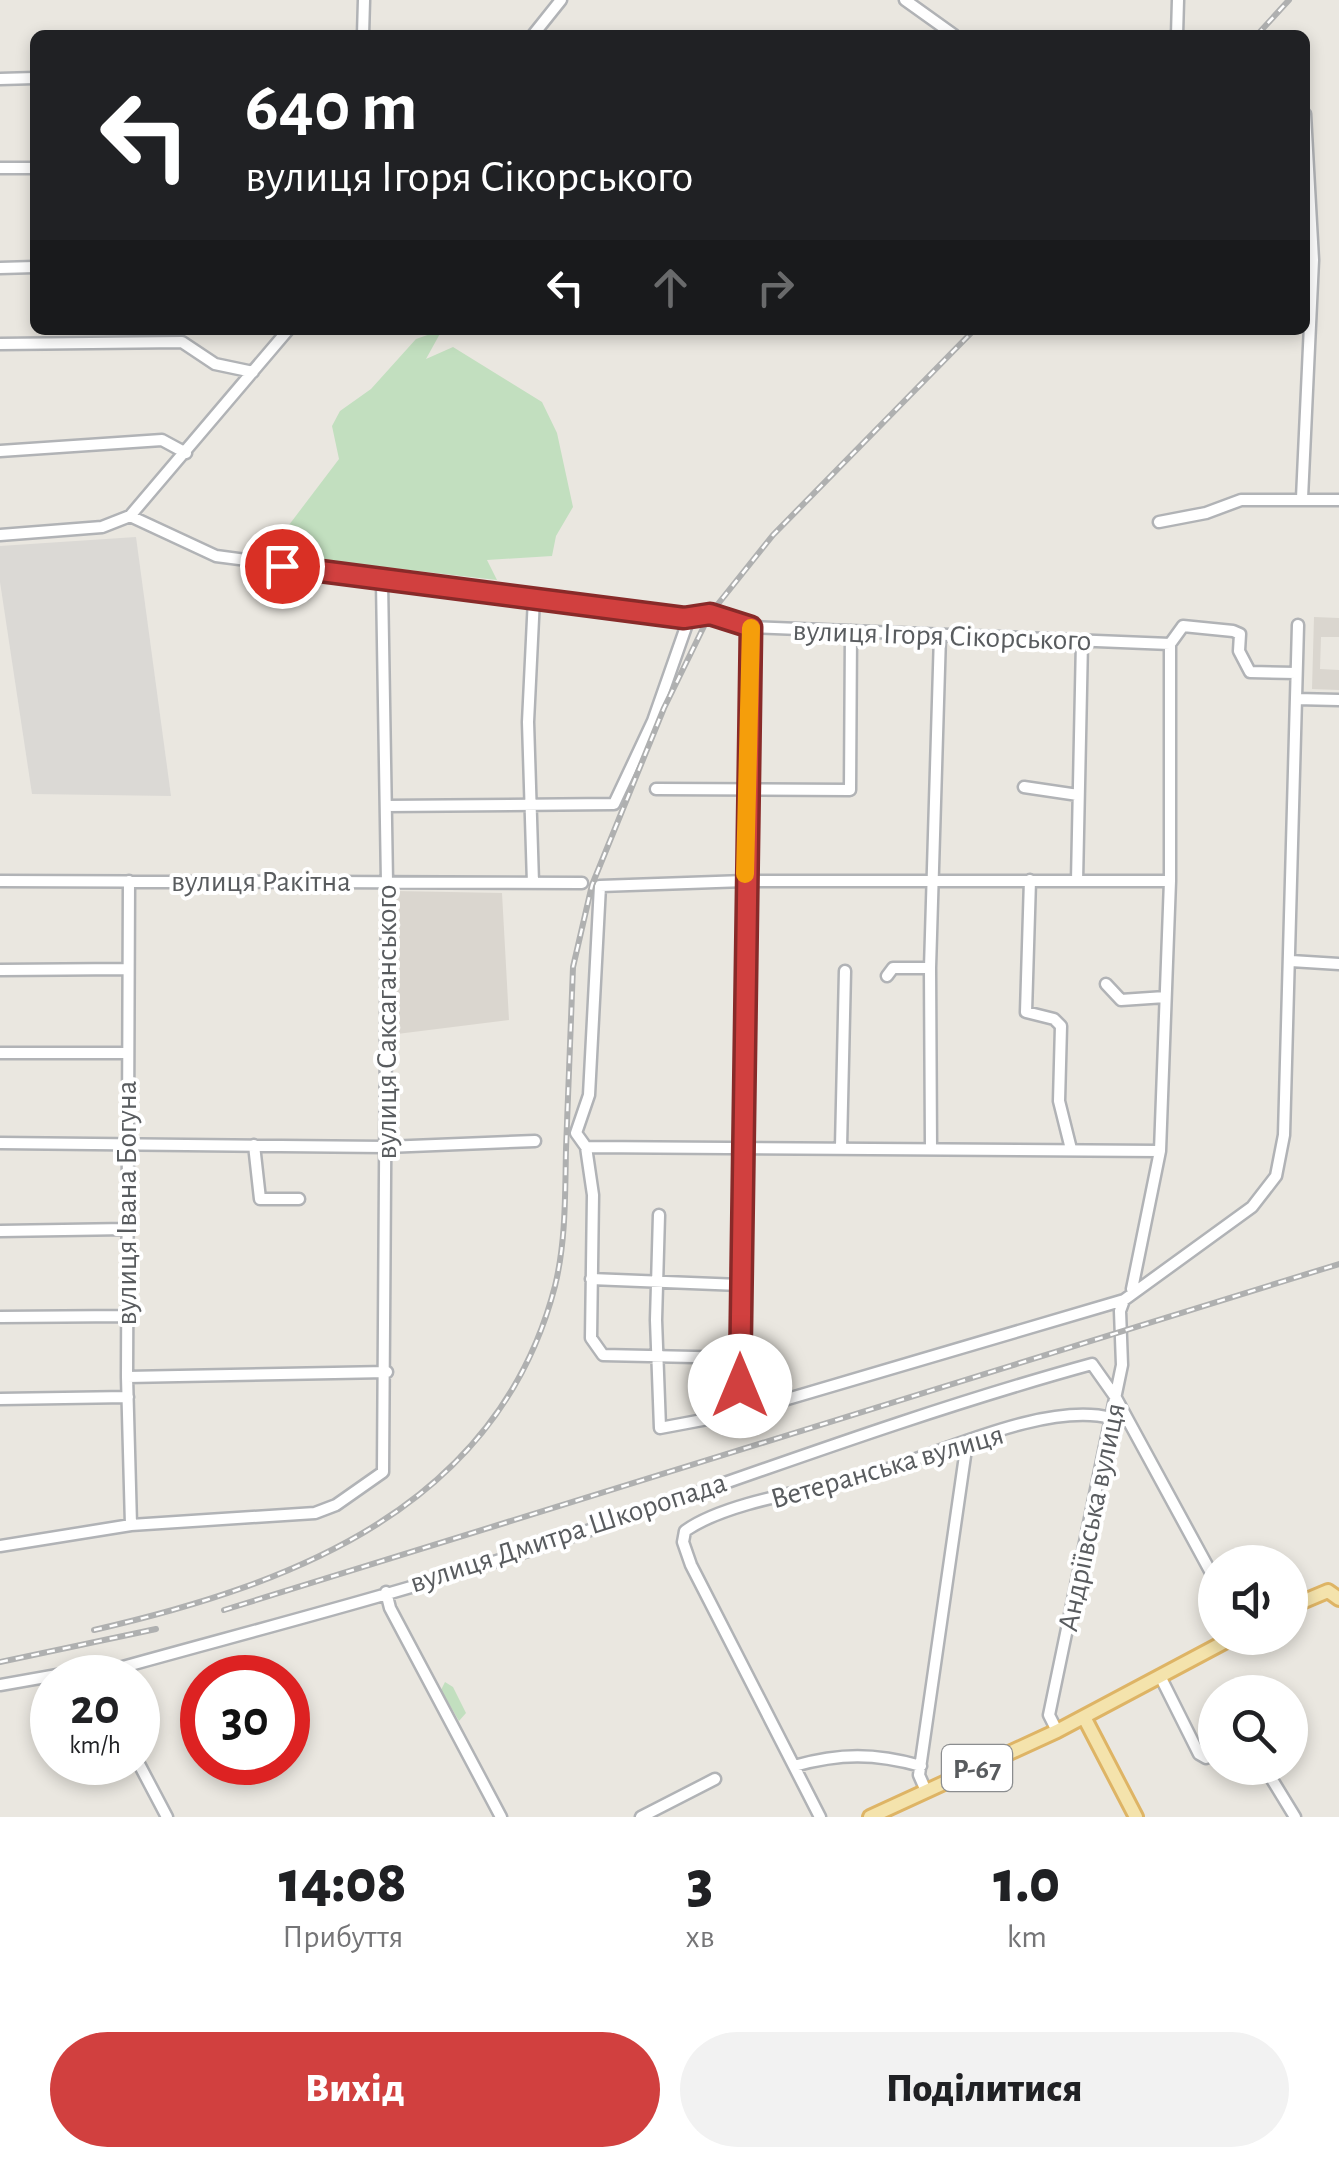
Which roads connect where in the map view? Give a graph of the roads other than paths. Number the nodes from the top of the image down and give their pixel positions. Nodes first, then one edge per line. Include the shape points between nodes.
1 (364, 0) edge
2 (561, 0) edge
3 (905, 0) edge
4 (1178, 0) edge
5 (363, 30) edge
6 (537, 30) edge
7 (947, 30) edge
8 (1178, 30) edge
9 (30, 78) edge
10 (0, 79) edge
11 (0, 168) edge
12 (30, 168) edge
13 (1310, 205) edge
14 (30, 267) edge
15 (0, 268) edge
16 (1310, 325) edge
17 (284, 335) edge
18 (1310, 335) edge
19 (0, 344) edge
20 (253, 372) junction
21 (0, 451) edge
22 (186, 453) junction
23 (1302, 498) junction
24 (1339, 500) edge
25 (130, 516) junction
26 (1158, 522) dead end
27 (0, 535) edge
28 (382, 582) junction
29 (534, 598) junction
30 (684, 618) junction
31 (1298, 626) dead end
32 (751, 627) junction
33 (851, 631) junction
34 (940, 635) junction
35 (1082, 641) junction
36 (1170, 644) junction
37 (1296, 672) junction
38 (1296, 699) junction
39 (1339, 700) edge
40 (1024, 787) dead end
41 (656, 789) dead end
42 (747, 790) junction
43 (1078, 796) junction
44 (528, 804) junction
45 (386, 806) junction
46 (933, 880) junction
47 (1030, 880) junction
48 (0, 881) edge
49 (129, 881) junction
50 (745, 881) junction
51 (1077, 881) junction
52 (1170, 881) junction
53 (387, 882) junction
54 (533, 883) junction
55 (582, 883) dead end
56 (1291, 961) junction
57 (1339, 964) edge
58 (930, 968) junction
59 (127, 969) junction
60 (889, 969) dead end
61 (0, 970) edge
62 (845, 971) dead end
63 (1106, 984) dead end
64 (1166, 997) junction
65 (0, 1053) edge
66 (126, 1053) junction
67 (534, 1141) dead end
68 (0, 1143) edge
69 (128, 1144) junction
70 (254, 1144) junction
71 (741, 1145) junction
72 (386, 1147) junction
73 (586, 1147) junction
74 (841, 1147) junction
75 (931, 1148) junction
76 (1071, 1150) junction
77 (1160, 1151) junction
78 (299, 1200) dead end
79 (659, 1215) dead end
80 (127, 1229) junction
81 (0, 1231) edge
82 (591, 1279) junction
83 (659, 1283) junction
84 (740, 1285) junction
85 (1128, 1295) junction
86 (127, 1316) junction
87 (0, 1317) edge
88 (657, 1355) junction
89 (740, 1358) junction
90 (387, 1372) junction
91 (127, 1377) junction
92 (128, 1398) junction
93 (1116, 1398) junction
94 (0, 1399) edge
95 (740, 1413) junction
96 (1111, 1418) junction
97 (967, 1442) junction
98 (131, 1525) junction
99 (0, 1546) edge
100 (1198, 1549) edge
101 (386, 1592) junction
102 (1334, 1595) edge
103 (1308, 1602) edge
104 (1200, 1655) edge
105 (160, 1658) edge
106 (1160, 1676) junction
107 (30, 1680) edge
108 (0, 1685) edge
109 (1084, 1718) junction
110 (1056, 1731) junction
111 (1198, 1750) edge
112 (794, 1766) junction
113 (921, 1766) junction
114 (715, 1779) dead end
115 (150, 1785) edge
116 (1276, 1785) edge
117 (926, 1790) junction
118 (167, 1817) edge
119 (501, 1817) edge
120 (642, 1817) edge
121 (820, 1817) edge
122 (870, 1817) edge
123 (1136, 1817) edge
124 (1294, 1817) edge

1 - 5 street
2 - 6 street
3 - 7 street
4 - 8 street
9 - 10 street
11 - 12 street
13 - 16 street
14 - 15 street
17 - 20 street
18 - 23 street
19 - 20 street via 182,342 215,364
20 - 22 street
21 - 22 street via 162,440
22 - 25 street
23 - 24 street
23 - 26 street via 1240,500
25 - 27 street via 102,527
25 - 28 street, вулиця Ігоря Сікорського via 216,556
28 - 29 street, вулиця Ігоря Сікорського
28 - 45 street, вулиця Саксаганського
29 - 30 street, вулиця Ігоря Сікорського
29 - 44 street
30 - 32 street, вулиця Ігоря Сікорського via 710,614
30 - 44 street via 653,721 614,804
31 - 37 street
32 - 33 street, вулиця Ігоря Сікорського
32 - 42 street
33 - 34 street, вулиця Ігоря Сікорського
33 - 42 street via 853,788
34 - 35 street, вулиця Ігоря Сікорського
34 - 46 street
35 - 36 street, вулиця Ігоря Сікорського
35 - 43 street
36 - 37 street via 1183,626 1233,631 1240,634 1250,672
36 - 52 street, Андріївська вулиця
37 - 38 street
38 - 39 street
38 - 56 street
40 - 43 street
41 - 42 street
42 - 50 street
43 - 51 street
44 - 45 street
44 - 54 street
45 - 53 street, вулиця Саксаганського
46 - 47 street
46 - 50 street
46 - 58 street
47 - 51 street
47 - 76 street via 1026,1012 1060,1026 1060,1100
48 - 49 street, вулиця Ракітна
49 - 53 street, вулиця Ракітна
49 - 59 street, вулиця Івана Богуна
50 - 71 street
50 - 73 street via 600,886 590,1095 576,1132
51 - 52 street
52 - 64 street, Андріївська вулиця
53 - 54 street, вулиця Ракітна
53 - 72 street, вулиця Саксаганського
54 - 55 street, вулиця Ракітна
56 - 57 street
56 - 85 street via 1284,1135 1276,1176 1252,1207
58 - 60 street
58 - 75 street
59 - 61 street
59 - 66 street, вулиця Івана Богуна
62 - 74 street
63 - 64 street via 1120,1000
64 - 77 street, Андріївська вулиця
65 - 66 street
66 - 69 street, вулиця Івана Богуна
67 - 72 street
68 - 69 street
69 - 70 street
69 - 80 street, вулиця Івана Богуна
70 - 72 street
70 - 78 street via 260,1199
71 - 73 street
71 - 74 street
71 - 84 street
72 - 90 street, вулиця Саксаганського
73 - 82 street via 593,1195
74 - 75 street
75 - 76 street
76 - 77 street
77 - 85 street, Андріївська вулиця
79 - 83 street
80 - 81 street
80 - 86 street, вулиця Івана Богуна
82 - 83 street
82 - 88 street via 596,1350
83 - 84 street
83 - 88 street
84 - 89 street
85 - 93 street, Андріївська вулиця via 1120,1311
85 - 95 street
86 - 87 street
86 - 91 street, вулиця Івана Богуна
88 - 89 street
88 - 95 street via 660,1428
89 - 95 street
90 - 91 street
90 - 98 street, вулиця Саксаганського via 386,1461 376,1481 314,1512
91 - 92 street, вулиця Івана Богуна
92 - 94 street
92 - 98 street, вулиця Івана Богуна
93 - 96 street, Андріївська вулиця
93 - 100 street
93 - 101 street, вулиця Дмитра Шкоропада via 1092,1364
96 - 97 street, Ветеранська вулиця via 1045,1419
96 - 110 street, Андріївська вулиця via 1048,1715
97 - 112 street, Ветеранська вулиця via 685,1531 691,1565
97 - 113 street
98 - 99 street
101 - 105 street, вулиця Дмитра Шкоропада
101 - 119 street
102 - 103 main road
104 - 106 main road, Р-67
106 - 109 main road, Р-67
106 - 111 street
107 - 108 street, вулиця Дмитра Шкоропада
109 - 110 main road, Р-67
109 - 123 main road
110 - 117 main road, Р-67
112 - 113 street via 876,1754
112 - 121 street, Ветеранська вулиця
113 - 117 street
114 - 120 street
115 - 118 street
116 - 124 street
117 - 122 main road, Р-67

